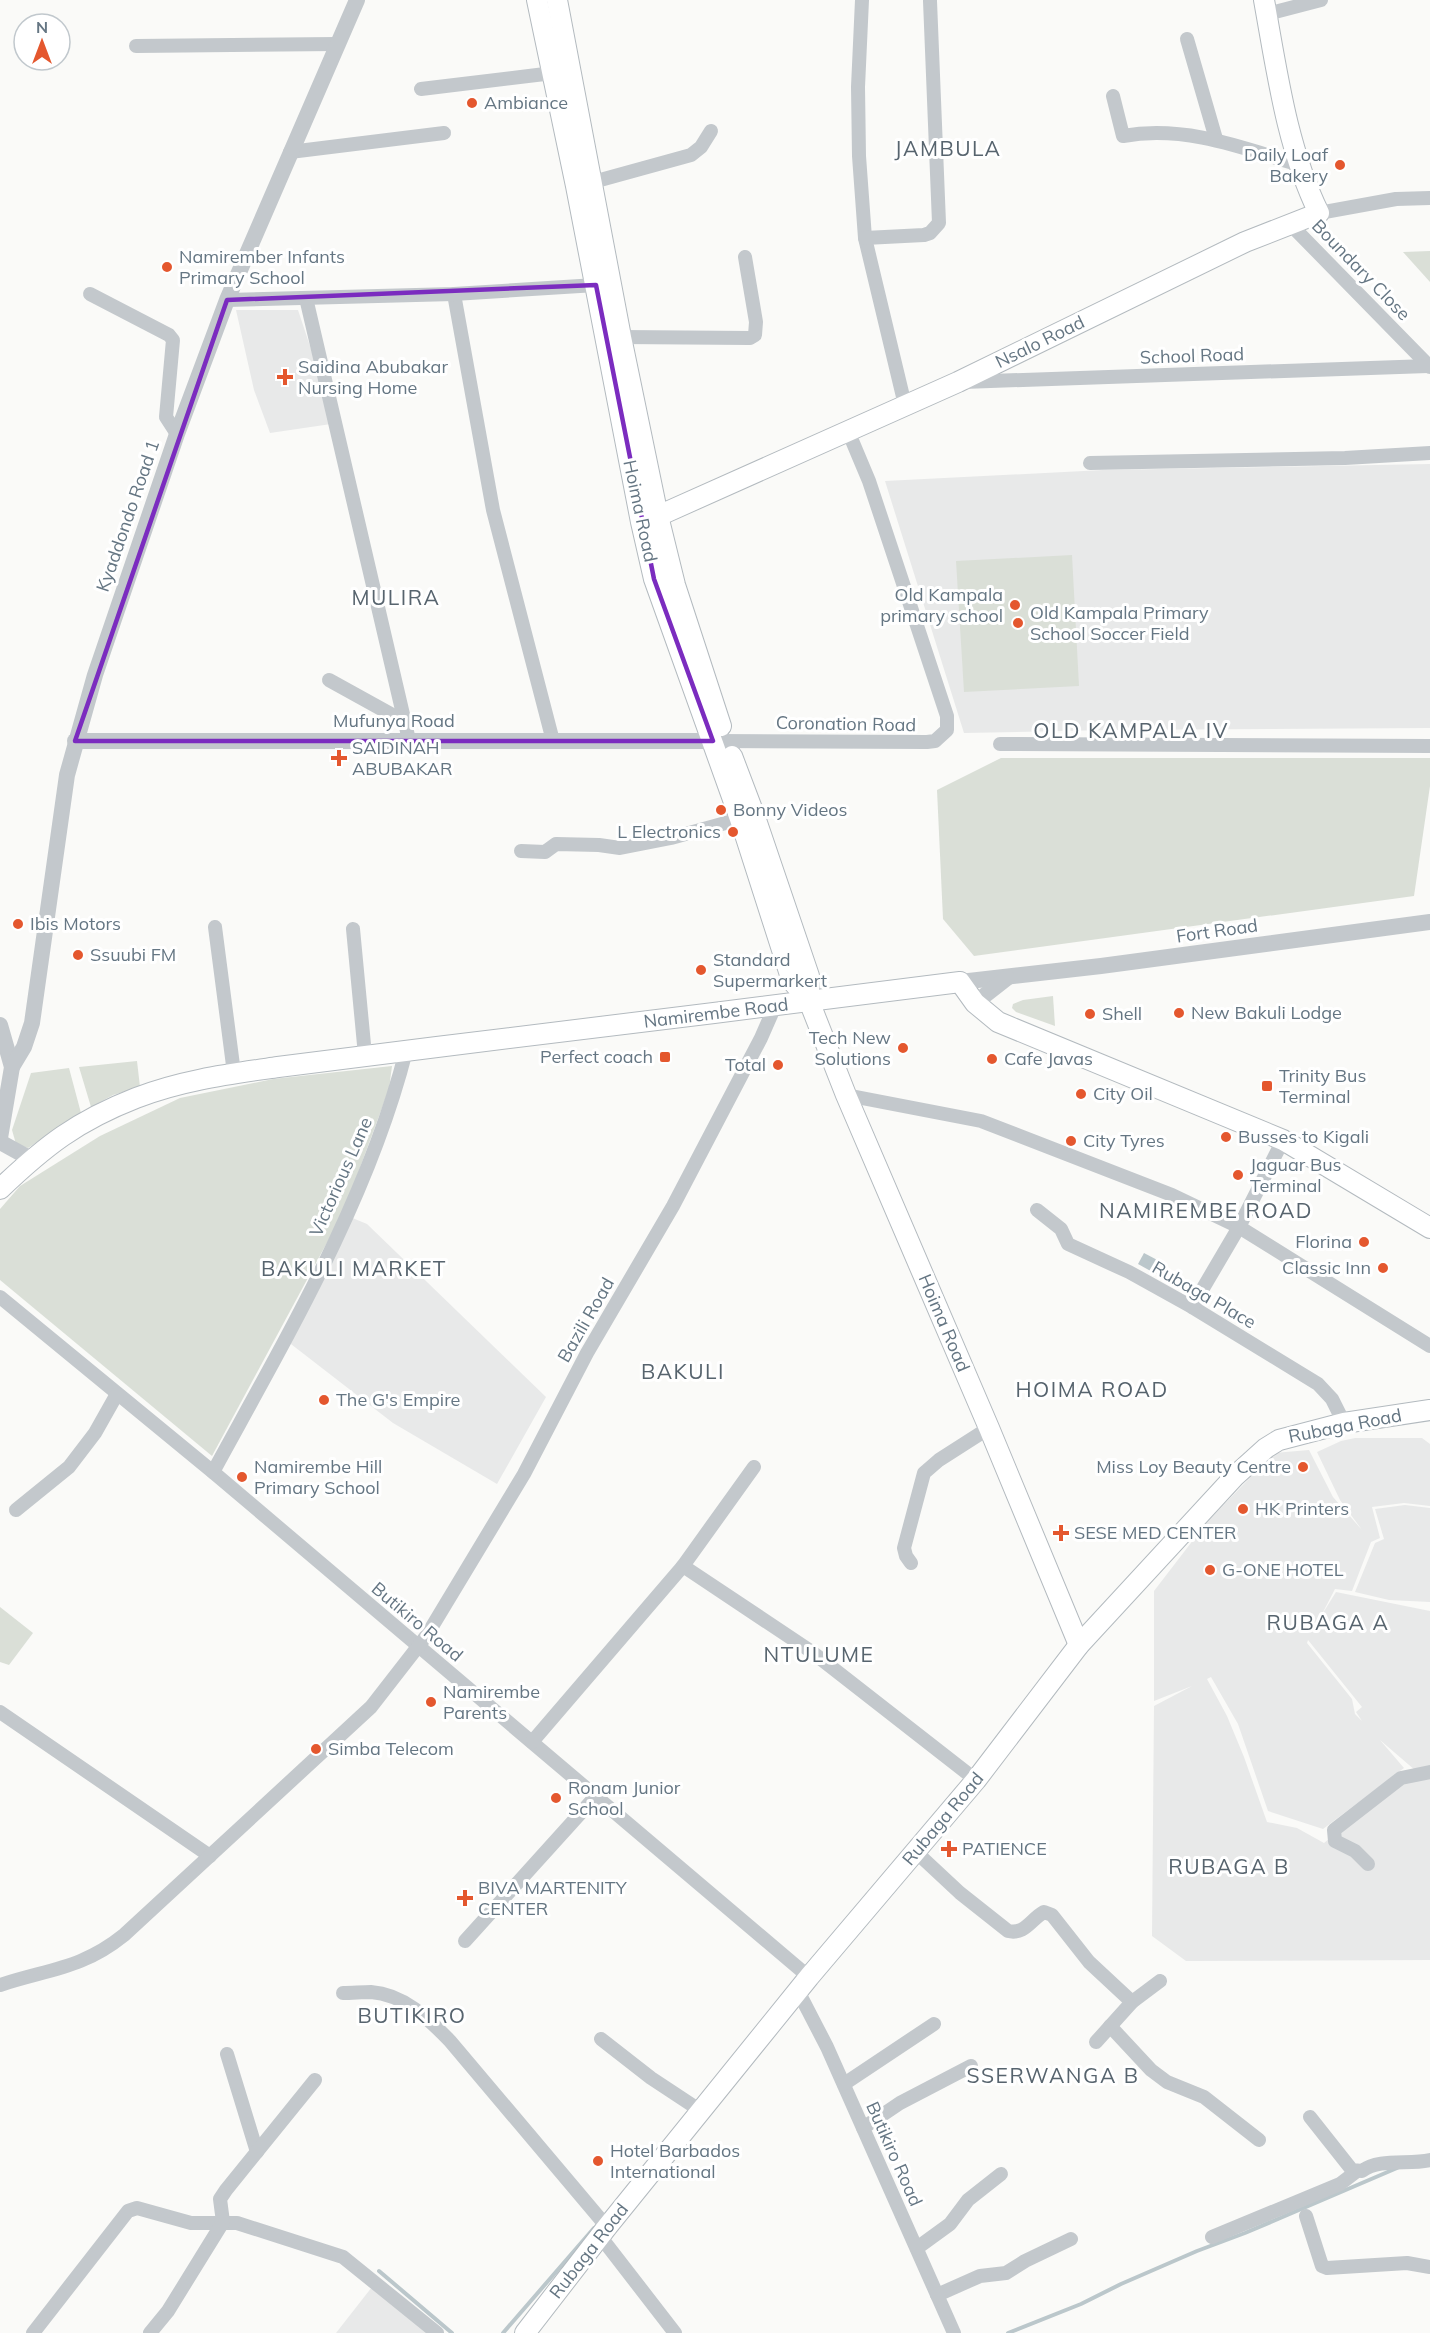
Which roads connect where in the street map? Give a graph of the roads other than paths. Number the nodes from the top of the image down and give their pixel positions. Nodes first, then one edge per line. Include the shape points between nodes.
1 (357, 0) edge
2 (537, 0) edge
3 (557, 0) edge
4 (862, 0) edge
5 (1321, 0) edge
6 (930, 1) edge
7 (1265, 7) edge
8 (1187, 39) dead end
9 (338, 45) junction
10 (136, 46) dead end
11 (554, 73) junction
12 (421, 89) dead end
13 (1113, 96) dead end
14 (711, 131) dead end
15 (444, 133) dead end
16 (1216, 139) junction
17 (290, 152) junction
18 (1299, 165) junction
19 (593, 182) junction
20 (1430, 198) edge
21 (1319, 213) junction
22 (1290, 224) junction
23 (866, 238) junction
24 (745, 257) dead end
25 (596, 285) junction
26 (90, 294) dead end
27 (454, 294) junction
28 (306, 298) junction
29 (227, 300) junction
30 (621, 337) junction
31 (1429, 367) edge
32 (958, 382) junction
33 (905, 405) junction
34 (848, 431) junction
35 (177, 434) junction
36 (1430, 453) edge
37 (1090, 463) dead end
38 (658, 516) junction
39 (329, 680) dead end
40 (405, 722) junction
41 (409, 740) junction
42 (75, 741) junction
43 (553, 741) junction
44 (719, 741) junction
45 (1000, 744) dead end
46 (1430, 746) edge
47 (740, 819) junction
48 (521, 851) dead end
49 (1430, 922) edge
50 (215, 927) dead end
51 (353, 929) dead end
52 (1008, 977) junction
53 (960, 982) junction
54 (809, 1001) junction
55 (975, 1003) junction
56 (775, 1006) junction
57 (0, 1025) edge
58 (406, 1051) junction
59 (365, 1055) junction
60 (12, 1067) junction
61 (234, 1073) junction
62 (846, 1095) junction
63 (0, 1140) edge
64 (1283, 1140) junction
65 (32, 1159) junction
66 (0, 1189) edge
67 (1037, 1210) dead end
68 (1239, 1227) junction
69 (1430, 1228) edge
70 (0, 1297) edge
71 (1192, 1307) junction
72 (1430, 1346) edge
73 (117, 1394) junction
74 (1430, 1410) edge
75 (1344, 1423) junction
76 (989, 1428) junction
77 (754, 1467) dead end
78 (213, 1472) junction
79 (16, 1510) dead end
80 (911, 1563) dead end
81 (683, 1566) junction
82 (1079, 1645) junction
83 (419, 1647) junction
84 (0, 1712) edge
85 (532, 1742) junction
86 (1430, 1772) edge
87 (976, 1780) junction
88 (596, 1796) junction
89 (916, 1852) junction
90 (210, 1856) junction
91 (1368, 1864) dead end
92 (465, 1941) dead end
93 (1160, 1982) dead end
94 (804, 1984) junction
95 (0, 1985) edge
96 (343, 1994) dead end
97 (1132, 2002) junction
98 (934, 2024) dead end
99 (1110, 2026) junction
100 (601, 2039) dead end
101 (1095, 2042) dead end
102 (227, 2055) dead end
103 (971, 2066) dead end
104 (315, 2080) dead end
105 (844, 2084) junction
106 (701, 2111) junction
107 (1310, 2117) dead end
108 (863, 2128) junction
109 (1259, 2140) dead end
110 (257, 2152) junction
111 (1430, 2160) edge
112 (1357, 2171) junction
113 (1002, 2174) dead end
114 (1306, 2216) dead end
115 (223, 2222) junction
116 (604, 2231) junction
117 (1212, 2237) dead end
118 (1071, 2239) dead end
119 (917, 2248) junction
120 (1430, 2267) edge
121 (937, 2295) junction
122 (33, 2333) edge
123 (150, 2333) edge
124 (437, 2333) edge
125 (525, 2333) edge
126 (675, 2333) edge
127 (954, 2333) edge

1 - 9 street, Kyaddondo Road 1
2 - 11 main road, Hoima Road
3 - 19 main road, Hoima Road
4 - 23 street via 859,156
5 - 7 street
6 - 23 street via 939,223 924,235
7 - 18 main road
8 - 16 street
9 - 10 street
9 - 17 street, Kyaddondo Road 1
11 - 12 street
11 - 25 main road, Hoima Road
13 - 16 street via 1123,136 1183,134
14 - 19 street via 691,155
15 - 17 street
16 - 18 street
17 - 29 street, Kyaddondo Road 1
18 - 21 main road
19 - 30 main road, Hoima Road
20 - 21 street, Nsalo Road via 1396,199
21 - 22 main road, Nsalo Road
22 - 31 street, Boundary Close
22 - 32 main road, Nsalo Road via 1245,242
23 - 33 street
24 - 30 street via 755,335
25 - 27 street
25 - 44 main road, Hoima Road via 654,579
26 - 35 street via 173,340 166,417
27 - 28 street
27 - 43 street via 493,510
28 - 29 street
28 - 40 street
29 - 35 street, Kyaddondo Road 1
30 - 38 main road, Hoima Road
31 - 32 street, School Road
32 - 33 main road, Nsalo Road
33 - 34 main road, Nsalo Road
34 - 38 main road, Nsalo Road
34 - 44 street, Coronation Road via 885,526 946,716 947,730 935,741 927,742
35 - 42 street, Kyaddondo Road 1
36 - 37 street
38 - 44 main road, Hoima Road
39 - 40 street
40 - 41 street
41 - 42 street, Mufunya Road
41 - 43 street, Mufunya Road
42 - 60 street, Kyaddondo Road 1 via 32,1023
43 - 44 street, Mufunya Road
44 - 47 main road, Hoima Road
44 - 54 main road, Hoima Road via 754,814 809,976
45 - 46 street
47 - 48 street via 620,848 556,844 545,852
47 - 54 main road, Hoima Road via 792,981
49 - 52 street, Fort Road
50 - 61 street
51 - 59 street
52 - 53 street, Fort Road
52 - 55 street
53 - 54 main road, Namirembe Road
53 - 55 main road
54 - 56 main road, Namirembe Road
54 - 62 main road, Hoima Road
55 - 64 main road via 998,1022
56 - 58 main road, Namirembe Road
56 - 83 street, Bazili Road via 673,1206 587,1353 524,1474
57 - 60 street
58 - 59 main road, Namirembe Road
58 - 78 street, Victorious Lane via 388,1116 353,1204
59 - 61 main road, Namirembe Road
60 - 63 street
61 - 65 main road, Namirembe Road via 183,1083 138,1098 77,1126
62 - 68 street via 981,1121 1172,1195
62 - 76 main road, Hoima Road
63 - 65 street
64 - 68 street
64 - 69 main road
65 - 66 main road, Namirembe Road
67 - 71 street, Rubaga Place via 1061,1229 1068,1244
68 - 71 street
68 - 72 street
70 - 73 street, Butikiro Road
71 - 75 street, Rubaga Place via 1317,1384 1332,1399
73 - 78 street, Butikiro Road
73 - 79 street via 95,1433 69,1467
74 - 75 main road, Rubaga Road
75 - 82 main road, Rubaga Road via 1291,1436 1266,1448 1235,1476
76 - 80 street via 924,1473 904,1548
76 - 82 main road, Hoima Road
77 - 81 street
78 - 83 street, Butikiro Road
81 - 85 street
81 - 87 street via 812,1652
82 - 87 main road, Rubaga Road
83 - 85 street, Butikiro Road
83 - 90 street, Bazili Road via 371,1707
84 - 90 street
85 - 88 street, Butikiro Road
86 - 91 street via 1401,1778 1335,1830 1335,1841 1355,1851
87 - 89 main road, Rubaga Road
88 - 92 street
88 - 94 street, Butikiro Road
89 - 94 main road, Rubaga Road
89 - 97 street via 1008,1931 1024,1929 1044,1912 1052,1915 1089,1962
90 - 95 street, Bazili Road via 96,1956
93 - 97 street
94 - 105 street, Butikiro Road
94 - 106 main road, Rubaga Road
96 - 116 street via 371,1992 392,1997 432,2023 450,2040
97 - 99 street
98 - 105 street
99 - 101 street
99 - 109 street via 1151,2070 1167,2082 1204,2097
100 - 106 street
102 - 110 street
103 - 108 street via 900,2103
104 - 110 street
105 - 108 street, Butikiro Road
106 - 116 main road, Rubaga Road
107 - 112 street via 1352,2170
108 - 119 street, Butikiro Road
110 - 115 street via 220,2199
111 - 112 street via 1368,2166
112 - 117 street via 1340,2184
113 - 119 street via 968,2200 950,2224
114 - 120 street via 1322,2266 1407,2263
115 - 122 street via 191,2223 137,2208 128,2211
115 - 123 street
115 - 124 street via 343,2257
116 - 125 main road, Rubaga Road
116 - 126 street
118 - 121 street via 1006,2272 980,2276
119 - 121 street, Butikiro Road
121 - 127 street, Butikiro Road

